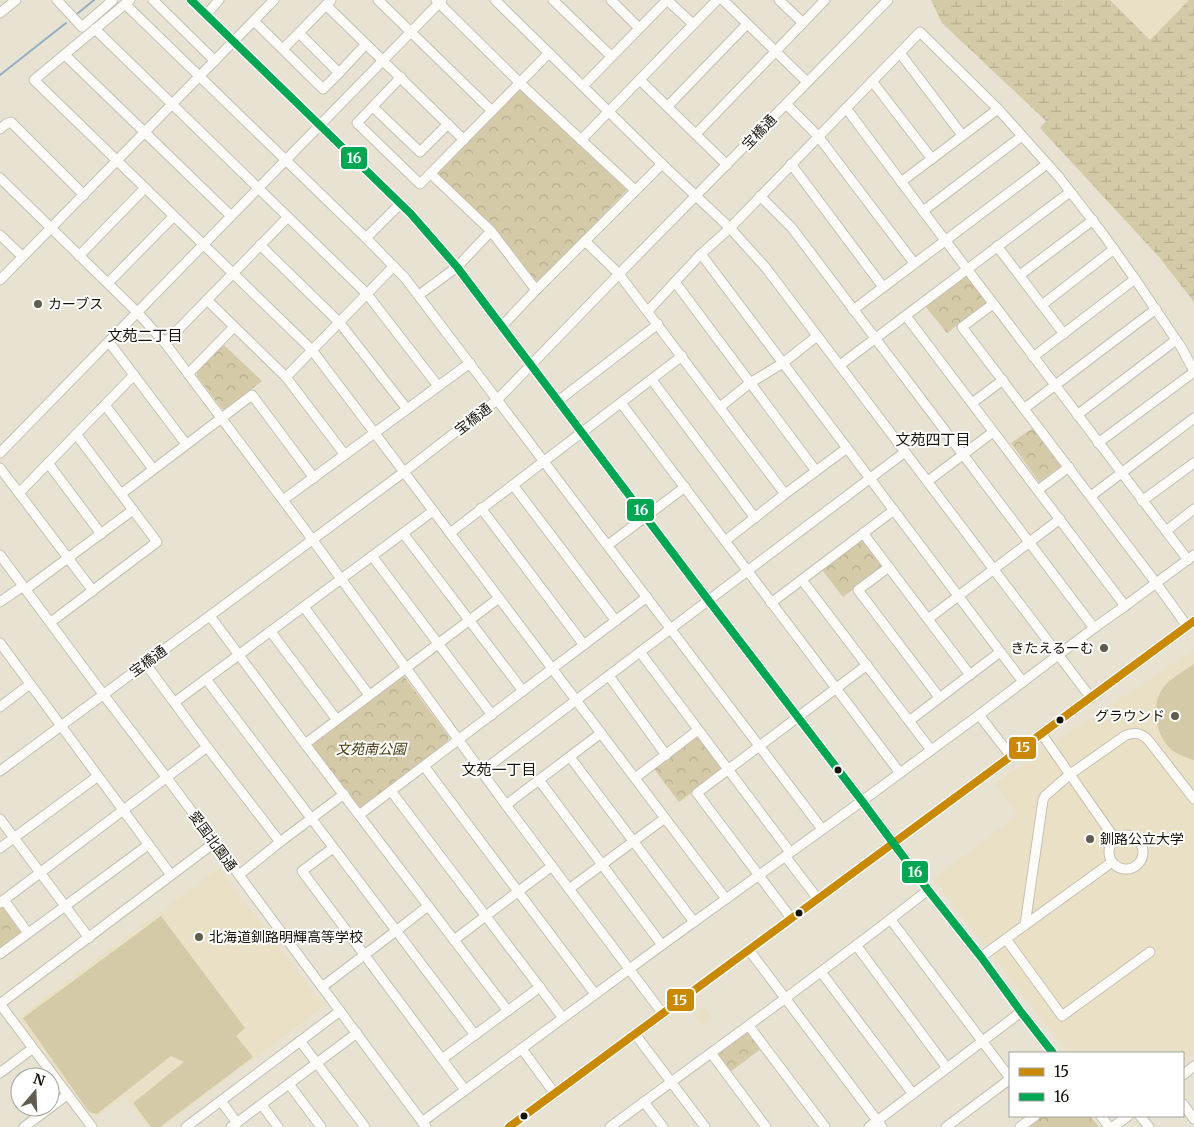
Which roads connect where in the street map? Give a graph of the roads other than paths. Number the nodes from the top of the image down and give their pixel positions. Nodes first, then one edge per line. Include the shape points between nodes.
1 (16, 0) edge
2 (57, 0) edge
3 (113, 0) edge
4 (153, 0) edge
5 (191, 0) edge
6 (220, 0) edge
7 (274, 0) edge
8 (378, 0) edge
9 (496, 0) edge
10 (554, 0) edge
11 (611, 0) edge
12 (667, 0) edge
13 (716, 0) edge
14 (723, 0) edge
15 (779, 0) edge
16 (826, 0) edge
17 (888, 0) edge
18 (439, 1) edge
19 (128, 2) edge
20 (329, 3) edge
21 (0, 13) edge
22 (206, 14) junction
23 (254, 21) junction
24 (803, 23) junction
25 (693, 24) junction
26 (747, 24) junction
27 (639, 28) junction
28 (95, 29) junction
29 (411, 32) junction
30 (299, 33) junction
31 (234, 42) junction
32 (366, 44) junction
33 (283, 49) junction
34 (776, 51) junction
35 (549, 53) junction
36 (900, 53) junction
37 (65, 55) junction
38 (611, 56) junction
39 (215, 60) junction
40 (383, 60) junction
41 (339, 73) junction
42 (200, 76) junction
43 (401, 77) junction
44 (640, 80) junction
45 (872, 81) junction
46 (808, 82) junction
47 (520, 83) junction
48 (583, 86) junction
49 (172, 104) junction
50 (786, 104) junction
51 (668, 106) junction
52 (373, 107) junction
53 (846, 108) junction
54 (998, 109) junction
55 (492, 111) junction
56 (608, 112) junction
57 (448, 124) junction
58 (319, 126) junction
59 (0, 129) edge
60 (145, 132) junction
61 (696, 134) junction
62 (962, 135) junction
63 (818, 136) junction
64 (1022, 136) junction
65 (464, 140) junction
66 (581, 140) junction
67 (932, 158) junction
68 (286, 160) junction
69 (117, 161) junction
70 (662, 164) junction
71 (791, 164) junction
72 (1047, 164) junction
73 (727, 165) junction
74 (431, 174) junction
75 (0, 178) edge
76 (901, 182) junction
77 (145, 188) junction
78 (258, 188) junction
79 (635, 190) junction
80 (1070, 192) junction
81 (84, 195) junction
82 (696, 196) junction
83 (760, 196) junction
84 (400, 204) junction
85 (923, 211) junction
86 (174, 216) junction
87 (231, 216) junction
88 (288, 217) junction
89 (1093, 220) junction
90 (730, 228) junction
91 (51, 229) junction
92 (491, 231) junction
93 (0, 235) edge
94 (366, 238) junction
95 (945, 240) junction
96 (586, 241) junction
97 (203, 245) junction
98 (260, 245) junction
99 (997, 246) junction
100 (1114, 249) junction
101 (702, 254) junction
102 (79, 256) junction
103 (23, 257) junction
104 (914, 263) junction
105 (394, 266) junction
106 (457, 267) junction
107 (967, 269) junction
108 (234, 274) junction
109 (619, 274) junction
110 (1020, 275) junction
111 (1136, 279) junction
112 (0, 280) edge
113 (675, 282) junction
114 (108, 283) junction
115 (883, 286) junction
116 (536, 290) junction
117 (367, 294) junction
118 (419, 295) junction
119 (207, 300) junction
120 (992, 304) junction
121 (1042, 304) junction
122 (1156, 309) junction
123 (853, 310) junction
124 (138, 312) junction
125 (648, 312) junction
126 (906, 316) junction
127 (339, 322) junction
128 (658, 324) junction
129 (502, 326) junction
130 (234, 327) junction
131 (1064, 334) junction
132 (817, 336) junction
133 (875, 338) junction
134 (1176, 340) junction
135 (109, 342) junction
136 (165, 343) junction
137 (312, 350) junction
138 (682, 356) junction
139 (1033, 357) junction
140 (470, 363) junction
141 (782, 363) junction
142 (531, 365) junction
143 (840, 365) junction
144 (1194, 372) edge
145 (188, 374) junction
146 (134, 375) junction
147 (286, 377) junction
148 (652, 380) junction
149 (1003, 380) junction
150 (750, 384) junction
151 (438, 386) junction
152 (1055, 386) junction
153 (498, 400) junction
154 (558, 401) junction
155 (621, 403) junction
156 (972, 403) junction
157 (105, 405) junction
158 (720, 407) junction
159 (1024, 408) junction
160 (407, 409) junction
161 (1077, 415) junction
162 (220, 418) junction
163 (1194, 418) edge
164 (993, 432) junction
165 (375, 433) junction
166 (582, 433) junction
167 (76, 434) junction
168 (1098, 443) junction
169 (186, 444) junction
170 (847, 448) junction
171 (905, 452) junction
172 (0, 453) edge
173 (344, 455) junction
174 (963, 455) junction
175 (544, 461) junction
176 (48, 463) junction
177 (1194, 463) edge
178 (1069, 467) junction
179 (0, 468) edge
180 (153, 469) junction
181 (816, 471) junction
182 (404, 472) junction
183 (1121, 472) junction
184 (314, 478) junction
185 (870, 478) junction
186 (928, 482) junction
187 (512, 485) junction
188 (685, 487) junction
189 (1038, 490) junction
190 (19, 493) junction
191 (121, 494) junction
192 (785, 494) junction
193 (1091, 496) junction
194 (283, 500) junction
195 (1142, 501) junction
196 (481, 508) junction
197 (1194, 509) edge
198 (133, 510) junction
199 (433, 510) junction
200 (894, 510) junction
201 (646, 517) junction
202 (755, 518) junction
203 (1060, 519) junction
204 (1166, 531) junction
205 (403, 533) junction
206 (450, 533) junction
207 (863, 533) junction
208 (101, 534) junction
209 (312, 540) junction
210 (725, 541) junction
211 (1029, 542) junction
212 (608, 546) junction
213 (0, 555) edge
214 (372, 556) junction
215 (68, 558) junction
216 (1191, 558) edge
217 (889, 567) junction
218 (994, 569) junction
219 (747, 571) junction
220 (342, 580) junction
221 (802, 580) junction
222 (1156, 583) junction
223 (24, 588) junction
224 (93, 591) junction
225 (959, 596) junction
226 (647, 597) junction
227 (499, 598) junction
228 (709, 600) junction
229 (0, 602) edge
230 (771, 603) junction
231 (1125, 606) junction
232 (304, 607) junction
233 (210, 616) junction
234 (928, 619) junction
235 (468, 621) junction
236 (616, 621) junction
237 (51, 622) junction
238 (1190, 623) edge
239 (1094, 628) junction
240 (671, 629) junction
241 (271, 632) junction
242 (0, 643) edge
243 (438, 644) junction
244 (584, 645) junction
245 (640, 652) junction
246 (1000, 652) junction
247 (239, 655) junction
248 (1059, 655) junction
249 (145, 663) junction
250 (866, 665) junction
251 (406, 668) junction
252 (553, 668) junction
253 (970, 675) junction
254 (609, 676) junction
255 (206, 679) junction
256 (1023, 682) junction
257 (30, 684) junction
258 (835, 688) junction
259 (522, 691) junction
260 (103, 694) junction
261 (369, 695) junction
262 (939, 697) junction
263 (1091, 698) junction
264 (576, 700) junction
265 (175, 702) junction
266 (0, 708) edge
267 (492, 715) junction
268 (979, 715) junction
269 (797, 717) junction
270 (337, 720) junction
271 (909, 721) junction
272 (60, 726) junction
273 (698, 730) junction
274 (601, 733) junction
275 (1041, 734) junction
276 (458, 740) junction
277 (305, 744) junction
278 (759, 746) junction
279 (207, 747) junction
280 (931, 750) junction
281 (666, 755) junction
282 (1011, 756) junction
283 (570, 757) junction
284 (424, 766) junction
285 (728, 770) junction
286 (0, 771) edge
287 (481, 772) junction
288 (900, 773) junction
289 (1070, 775) junction
290 (98, 776) junction
291 (167, 778) junction
292 (635, 778) junction
293 (539, 780) junction
294 (391, 790) junction
295 (344, 794) junction
296 (1194, 799) edge
297 (862, 801) junction
298 (506, 805) junction
299 (124, 811) junction
300 (359, 815) junction
301 (312, 818) junction
302 (665, 818) junction
303 (0, 819) edge
304 (822, 829) junction
305 (14, 838) junction
306 (1115, 839) junction
307 (634, 840) junction
308 (280, 842) junction
309 (214, 843) junction
310 (893, 843) junction
311 (148, 845) junction
312 (0, 848) edge
313 (333, 848) junction
314 (788, 854) junction
315 (1112, 862) junction
316 (602, 864) junction
317 (552, 866) junction
318 (41, 872) junction
319 (239, 875) junction
320 (171, 876) junction
321 (758, 876) junction
322 (569, 889) junction
323 (928, 890) junction
324 (518, 892) junction
325 (726, 899) junction
326 (818, 899) junction
327 (2, 901) edge
328 (428, 906) junction
329 (65, 907) junction
330 (486, 916) junction
331 (791, 918) junction
332 (891, 920) junction
333 (694, 922) junction
334 (1026, 925) junction
335 (396, 931) junction
336 (28, 933) junction
337 (89, 938) junction
338 (1006, 939) junction
339 (454, 940) junction
340 (662, 945) junction
341 (856, 945) junction
342 (749, 950) junction
343 (1150, 952) dead end
344 (0, 954) edge
345 (364, 955) junction
346 (981, 958) junction
347 (630, 969) junction
348 (821, 972) junction
349 (322, 987) junction
350 (540, 987) junction
351 (595, 994) junction
352 (785, 998) junction
353 (0, 1004) edge
354 (340, 1011) junction
355 (508, 1011) junction
356 (1021, 1012) junction
357 (663, 1014) junction
358 (563, 1018) junction
359 (749, 1026) junction
360 (357, 1034) junction
361 (635, 1034) junction
362 (475, 1035) junction
363 (300, 1041) junction
364 (982, 1041) junction
365 (33, 1048) junction
366 (522, 1049) junction
367 (1052, 1052) edge
368 (711, 1053) junction
369 (442, 1059) junction
370 (317, 1063) junction
371 (1194, 1066) edge
372 (947, 1068) junction
373 (0, 1073) edge
374 (1184, 1074) edge
375 (1009, 1077) edge
376 (1009, 1079) edge
377 (671, 1082) junction
378 (289, 1084) junction
379 (465, 1090) junction
380 (555, 1094) junction
381 (912, 1094) junction
382 (68, 1095) junction
383 (221, 1101) junction
384 (644, 1102) junction
385 (262, 1105) junction
386 (1184, 1105) edge
387 (1034, 1117) edge
388 (1102, 1117) edge
389 (1126, 1117) edge
390 (1141, 1117) edge
391 (1194, 1119) edge
392 (424, 1124) edge
393 (880, 1124) edge
394 (234, 1125) edge
395 (24, 1127) edge
396 (92, 1127) edge
397 (186, 1127) edge
398 (278, 1127) edge
399 (321, 1127) edge
400 (365, 1127) edge
401 (509, 1127) edge
402 (610, 1127) edge
403 (663, 1127) edge
404 (705, 1127) edge
405 (766, 1127) edge
406 (825, 1127) edge
407 (869, 1127) edge
408 (946, 1127) edge
409 (1020, 1127) edge
410 (1111, 1127) edge
411 (1149, 1127) edge

1 - 21 street
2 - 3 street via 82,27
4 - 39 street
5 - 22 street
6 - 22 street
7 - 23 street
8 - 29 street
9 - 35 street
10 - 38 street
11 - 27 street
12 - 25 street
12 - 27 street
13 - 25 street
14 - 26 street
15 - 24 street
16 - 24 street
17 - 46 street, 宝橋通
18 - 29 street
18 - 47 street
19 - 28 street
19 - 42 street
20 - 30 street
20 - 32 street
22 - 31 street
23 - 31 street
23 - 33 street
24 - 34 street
25 - 44 street
26 - 34 street
26 - 51 street
27 - 38 street
28 - 37 street
28 - 49 street
29 - 40 street
29 - 55 street
30 - 33 street
30 - 41 street
31 - 39 street
31 - 58 street
32 - 40 street
32 - 41 street
33 - 41 street via 323,89
34 - 46 street
34 - 61 street
35 - 47 street
35 - 48 street
36 - 45 street
36 - 54 street via 920,32
36 - 62 street
37 - 60 street
37 - 69 street via 34,80
38 - 48 street
39 - 42 street
40 - 43 street
40 - 58 street
42 - 49 street
42 - 68 street
43 - 52 street
43 - 57 street
44 - 51 street
44 - 56 street
45 - 53 street
45 - 67 street
46 - 50 street, 宝橋通
47 - 55 street
47 - 66 street
48 - 56 street
49 - 60 street
49 - 78 street
50 - 63 street
50 - 73 street, 宝橋通
51 - 61 street
52 - 57 street via 420,152
52 - 74 street via 356,123 420,184
53 - 63 street
53 - 76 street
54 - 62 street
54 - 64 street
55 - 65 street
56 - 66 street
56 - 70 street
57 - 65 street
58 - 68 street
58 - 84 street
59 - 81 street via 11,122
60 - 69 street
60 - 87 street
61 - 73 street
62 - 67 street
63 - 71 street
63 - 104 street
64 - 72 street
64 - 85 street
65 - 74 street
66 - 79 street
67 - 76 street
68 - 78 street
68 - 94 street
69 - 77 street
69 - 81 street
70 - 79 street
70 - 82 street
71 - 83 street
71 - 115 street
72 - 80 street
72 - 95 street
73 - 82 street, 宝橋通
74 - 92 street
75 - 91 street
76 - 85 street
77 - 86 street
77 - 102 street
78 - 87 street
78 - 88 street
79 - 96 street
80 - 89 street
80 - 99 street
81 - 91 street
82 - 90 street
82 - 109 street, 宝橋通
83 - 90 street
83 - 123 street via 792,228
84 - 94 street
84 - 106 street
85 - 95 street
86 - 97 street
86 - 114 street
87 - 97 street
88 - 98 street
88 - 117 street
89 - 100 street
89 - 110 street
90 - 101 street
90 - 132 street via 766,268
91 - 102 street
91 - 103 street
92 - 106 street
92 - 116 street
93 - 103 street
94 - 105 street
95 - 104 street
95 - 107 street
96 - 109 street
96 - 116 street
97 - 108 street
97 - 124 street
98 - 108 street
98 - 127 street
99 - 107 street
99 - 110 street
100 - 111 street
100 - 121 street
101 - 113 street
101 - 141 street
102 - 114 street
103 - 112 street
104 - 115 street
105 - 117 street
105 - 118 street
106 - 118 street
106 - 129 street
107 - 120 street
107 - 126 street
108 - 119 street
108 - 137 street
109 - 125 street
109 - 142 street, 宝橋通
110 - 121 street
111 - 122 street
111 - 131 street
113 - 125 street
113 - 150 street
114 - 124 street
115 - 123 street
116 - 129 street
117 - 127 street
117 - 151 street
118 - 140 street
119 - 130 street
119 - 136 street
120 - 139 street
120 - 149 street via 962,327
121 - 131 street
122 - 134 street
122 - 152 street
123 - 133 street
124 - 135 street
124 - 136 street
125 - 128 street
126 - 133 street
126 - 156 street
127 - 137 street
127 - 160 street
128 - 138 street
128 - 154 street
129 - 142 street
130 - 145 street
130 - 147 street
131 - 139 street
132 - 141 street
132 - 143 street
133 - 143 street
133 - 174 street
134 - 144 street
134 - 161 street
135 - 146 street
135 - 172 street
136 - 145 street
137 - 147 street
137 - 165 street
138 - 148 street
138 - 158 street
139 - 152 street
140 - 151 street
140 - 153 street
141 - 150 street
141 - 170 street
142 - 153 street, 宝橋通
142 - 154 street
143 - 171 street
144 - 168 street
145 - 162 street
146 - 157 street
146 - 169 street
147 - 173 street
148 - 155 street
148 - 202 street
149 - 156 street
149 - 159 street
150 - 158 street
150 - 181 street
151 - 160 street
152 - 159 street
152 - 161 street
153 - 175 street
153 - 182 street, 宝橋通
154 - 166 street
155 - 166 street
155 - 188 street
156 - 164 street
157 - 167 street
157 - 180 street
158 - 192 street
159 - 178 street
160 - 165 street
161 - 168 street
162 - 169 street
162 - 184 street via 252,394
162 - 194 street
163 - 183 street
164 - 174 street
164 - 189 street
165 - 173 street
165 - 182 street
166 - 175 street
166 - 201 street
167 - 176 street
167 - 191 street
168 - 183 street
169 - 180 street
170 - 181 street
170 - 185 street
171 - 185 street
171 - 186 street
173 - 184 street
174 - 186 street
174 - 211 street
175 - 187 street
175 - 212 street
176 - 190 street
176 - 208 street
177 - 195 street
178 - 189 street
178 - 193 street
179 - 190 street
180 - 191 street
181 - 192 street
182 - 199 street
182 - 209 street, 宝橋通
183 - 193 street
183 - 195 street
184 - 194 street
185 - 200 street
185 - 219 street
186 - 218 street
187 - 196 street
187 - 236 street
188 - 201 street
188 - 210 street
189 - 203 street
190 - 215 street
191 - 198 street
192 - 202 street
193 - 222 street
194 - 209 street
195 - 204 street
196 - 206 street
196 - 244 street
197 - 204 street
198 - 208 street
198 - 224 street via 157,542
199 - 205 street
199 - 206 street
200 - 207 street
200 - 225 street
201 - 212 street
201 - 228 street
202 - 210 street
203 - 211 street
203 - 231 street
204 - 216 street
205 - 214 street
205 - 235 street
206 - 227 street
207 - 217 street
207 - 221 street
208 - 215 street
209 - 220 street
209 - 233 street, 宝橋通
210 - 219 street
211 - 218 street
211 - 239 street
212 - 226 street
213 - 223 street, 愛国北園通
214 - 220 street
214 - 243 street
215 - 223 street
215 - 224 street
216 - 222 street
217 - 234 street
217 - 262 street via 858,590
218 - 225 street
218 - 248 street
219 - 228 street
219 - 230 street
220 - 232 street
220 - 251 street
221 - 230 street
221 - 250 street
222 - 231 street
222 - 238 street
223 - 229 street
223 - 237 street, 愛国北園通
224 - 237 street
225 - 234 street
225 - 246 street
226 - 236 street
226 - 240 street
227 - 235 street
227 - 252 street
228 - 240 street
228 - 269 street
230 - 258 street
231 - 239 street
232 - 241 street
232 - 261 street
233 - 247 street
233 - 249 street, 宝橋通
234 - 253 street
235 - 243 street
235 - 259 street
236 - 244 street
237 - 260 street, 愛国北園通
238 - 263 street
239 - 248 street
240 - 245 street
240 - 278 street
241 - 247 street
241 - 270 street
242 - 257 street
243 - 251 street
243 - 267 street
244 - 252 street
245 - 254 street
245 - 273 street
246 - 253 street
246 - 256 street
247 - 255 street
247 - 277 street
248 - 256 street
248 - 263 street
249 - 260 street, 宝橋通
249 - 265 street
250 - 258 street
250 - 271 street
251 - 261 street
251 - 276 street
252 - 259 street
252 - 264 street
253 - 262 street
254 - 264 street
254 - 281 street
255 - 265 street
255 - 301 street
256 - 268 street
257 - 266 street
257 - 272 street
258 - 269 street
258 - 288 street
259 - 267 street
260 - 272 street, 宝橋通
260 - 291 street, 愛国北園通
261 - 270 street
262 - 271 street
263 - 275 street
264 - 274 street
264 - 287 street
265 - 279 street
267 - 276 street
268 - 280 street
268 - 282 street
269 - 278 street
269 - 297 street
270 - 277 street
271 - 280 street
272 - 286 street, 宝橋通
272 - 290 street
273 - 281 street
273 - 285 street
274 - 283 street
274 - 292 street
275 - 282 street
275 - 289 street
276 - 284 street
276 - 287 street
277 - 295 street
278 - 285 street
278 - 304 street
279 - 291 street
279 - 308 street
280 - 288 street
281 - 292 street
282 - 310 street
283 - 293 street
283 - 307 street
284 - 294 street
284 - 324 street
285 - 314 street
285 - 321 street via 698,793
287 - 298 street
288 - 297 street
289 - 296 street via 1126,735 1137,733 1149,740
289 - 306 street
289 - 334 street via 1043,800
290 - 299 street
290 - 305 street
291 - 299 street
291 - 309 street, 愛国北園通
292 - 302 street
293 - 298 street
293 - 316 street
294 - 300 street
294 - 330 street
295 - 300 street
295 - 301 street
297 - 304 street
297 - 310 street
298 - 317 street
299 - 311 street
299 - 318 street
300 - 328 street
301 - 308 street
301 - 313 street
302 - 307 street
302 - 325 street
303 - 305 street
304 - 314 street
305 - 312 street
305 - 318 street
306 - 315 street via 1109,850
306 - 315 street via 1122,836 1135,838 1140,843 1142,856 1131,868
307 - 316 street
307 - 333 street
308 - 319 street
309 - 319 street, 愛国北園通
309 - 320 street
310 - 323 street
310 - 326 street
311 - 320 street
311 - 329 street
313 - 335 street
313 - 345 street via 302,871
314 - 321 street
314 - 326 street
315 - 334 street
316 - 322 street
316 - 340 street
317 - 322 street
317 - 324 street
318 - 327 street
318 - 329 street
319 - 349 street, 愛国北園通
320 - 337 street
321 - 325 street
321 - 331 street
322 - 347 street
323 - 332 street
323 - 346 street
324 - 330 street
324 - 351 street
325 - 333 street
326 - 331 street
327 - 336 street
328 - 335 street
328 - 339 street
329 - 336 street
329 - 337 street
330 - 339 street
330 - 350 street
331 - 342 street
332 - 341 street
332 - 364 street
333 - 340 street
334 - 338 street
335 - 345 street
335 - 362 street
336 - 344 street
337 - 353 street
338 - 343 street via 1062,1016
338 - 346 street
339 - 355 street
340 - 347 street
341 - 348 street
341 - 372 street
342 - 352 street
342 - 357 street
345 - 349 street
345 - 369 street
346 - 356 street
347 - 351 street
347 - 357 street
348 - 352 street
348 - 381 street
349 - 354 street, 愛国北園通
350 - 355 street
350 - 358 street
351 - 358 street
352 - 359 street
352 - 393 street
353 - 365 street
354 - 360 street, 愛国北園通
354 - 363 street
355 - 362 street
356 - 364 street
356 - 367 street
357 - 361 street
358 - 366 street
359 - 368 street
359 - 406 street
360 - 370 street
360 - 392 street, 愛国北園通
361 - 377 street
361 - 380 street
362 - 369 street
363 - 370 street
363 - 383 street
364 - 372 street
364 - 375 street
365 - 373 street
365 - 382 street
366 - 379 street
366 - 380 street
368 - 377 street
368 - 405 street
369 - 379 street
370 - 378 street
370 - 400 street
371 - 374 street
372 - 381 street
376 - 408 street
377 - 384 street
377 - 404 street
378 - 385 street
378 - 399 street
379 - 392 street
380 - 401 street
381 - 393 street
382 - 395 street
382 - 396 street
383 - 394 street
383 - 397 street
384 - 402 street
384 - 403 street
385 - 394 street
385 - 398 street
386 - 391 street
387 - 409 street
388 - 410 street
389 - 410 street
390 - 411 street
393 - 407 street

